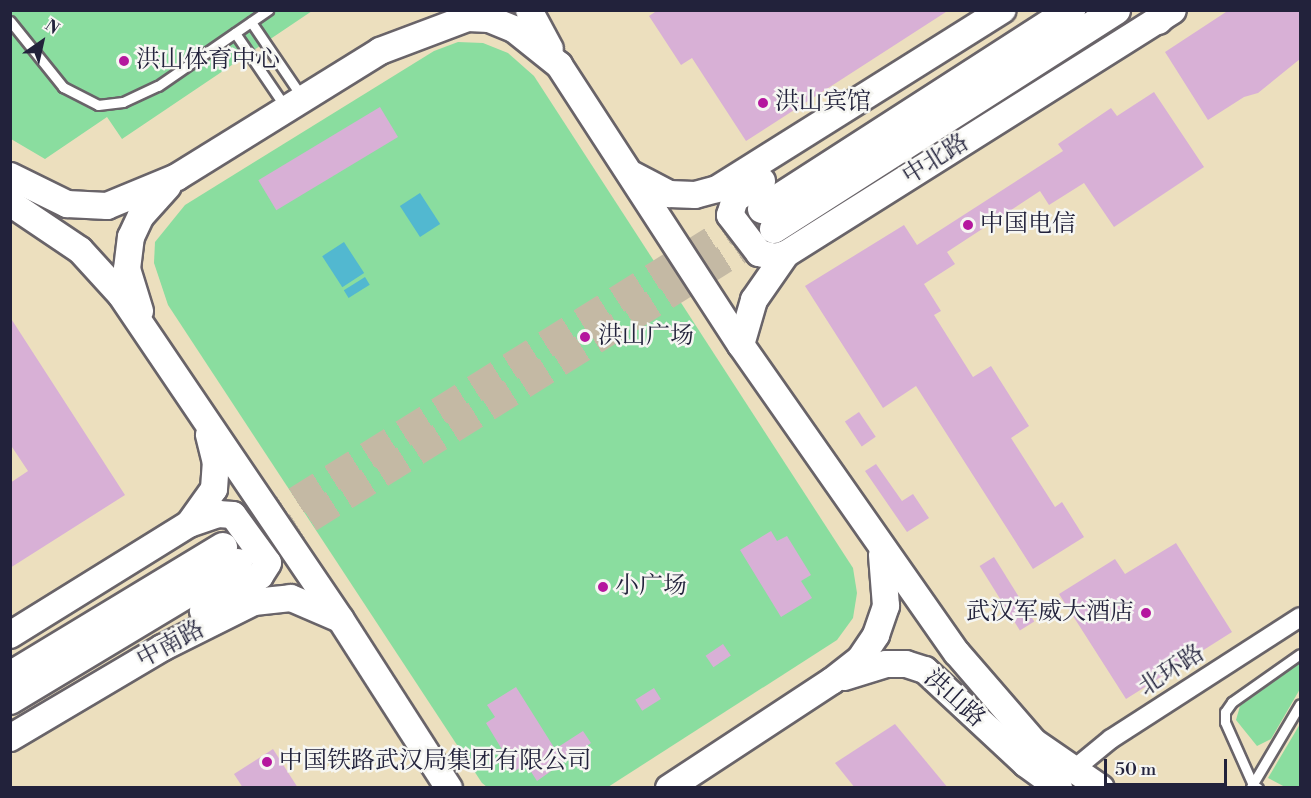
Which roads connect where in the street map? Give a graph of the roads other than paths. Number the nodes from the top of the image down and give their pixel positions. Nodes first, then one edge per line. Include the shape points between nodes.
1 (268, 10) edge
2 (435, 10) edge
3 (529, 10) edge
4 (1002, 10) edge
5 (1071, 10) edge
6 (1116, 10) edge
7 (1166, 14) edge
8 (10, 21) edge
9 (251, 22) junction
10 (235, 33) junction
11 (380, 51) junction
12 (559, 65) junction
13 (295, 104) junction
14 (792, 142) junction
15 (628, 172) junction
16 (10, 176) edge
17 (177, 177) junction
18 (10, 203) edge
19 (41, 206) junction
20 (786, 254) junction
21 (147, 331) junction
22 (741, 345) junction
23 (205, 417) junction
24 (189, 524) junction
25 (881, 549) junction
26 (1300, 617) edge
27 (340, 620) junction
28 (10, 635) edge
29 (162, 648) junction
30 (1300, 654) edge
31 (10, 676) edge
32 (832, 681) junction
33 (10, 700) edge
34 (1300, 704) edge
35 (10, 738) edge
36 (1066, 779) edge
37 (1254, 787) edge
38 (449, 788) edge
39 (669, 788) edge
40 (1101, 788) edge

1 - 9 lane
2 - 11 main road
3 - 12 main road
4 - 14 main road
5 - 6 main road, 中北路 via 768,219
7 - 20 main road, 中北路
8 - 10 lane via 63,87 98,105 143,93
9 - 10 lane
9 - 13 lane
10 - 13 lane
11 - 12 main road via 443,25 478,18 502,23 524,35
11 - 13 main road
12 - 15 main road, 洪山路
13 - 17 main road
14 - 15 main road via 717,189 695,195 669,194
14 - 20 main road via 779,171 738,196 729,211 746,240 759,253 769,257
15 - 22 main road, 洪山路
16 - 19 main road
17 - 19 main road via 132,198 95,208
17 - 21 main road via 141,216 131,237 128,269
18 - 19 main road
19 - 21 main road
20 - 22 main road, 中北路 via 753,300
21 - 23 main road
22 - 25 main road, 洪山路
23 - 24 main road via 217,475 210,498
23 - 27 main road
24 - 28 main road
24 - 29 main road via 218,514 233,515 268,565 260,576 174,629
25 - 32 main road via 887,582 883,619 860,659
25 - 36 main road, 洪山路 via 957,653
26 - 36 street, 北环路 via 1111,739
27 - 29 main road, 中南路 via 301,601 272,597 254,602
27 - 38 main road
29 - 35 main road, 中南路
30 - 37 lane via 1232,702 1225,712 1225,722
31 - 33 main road, 中南路 via 230,555
32 - 36 main road, 洪山路 via 886,664 906,664 925,670 1026,764
32 - 39 main road
34 - 37 lane
36 - 40 main road, 洪山路

